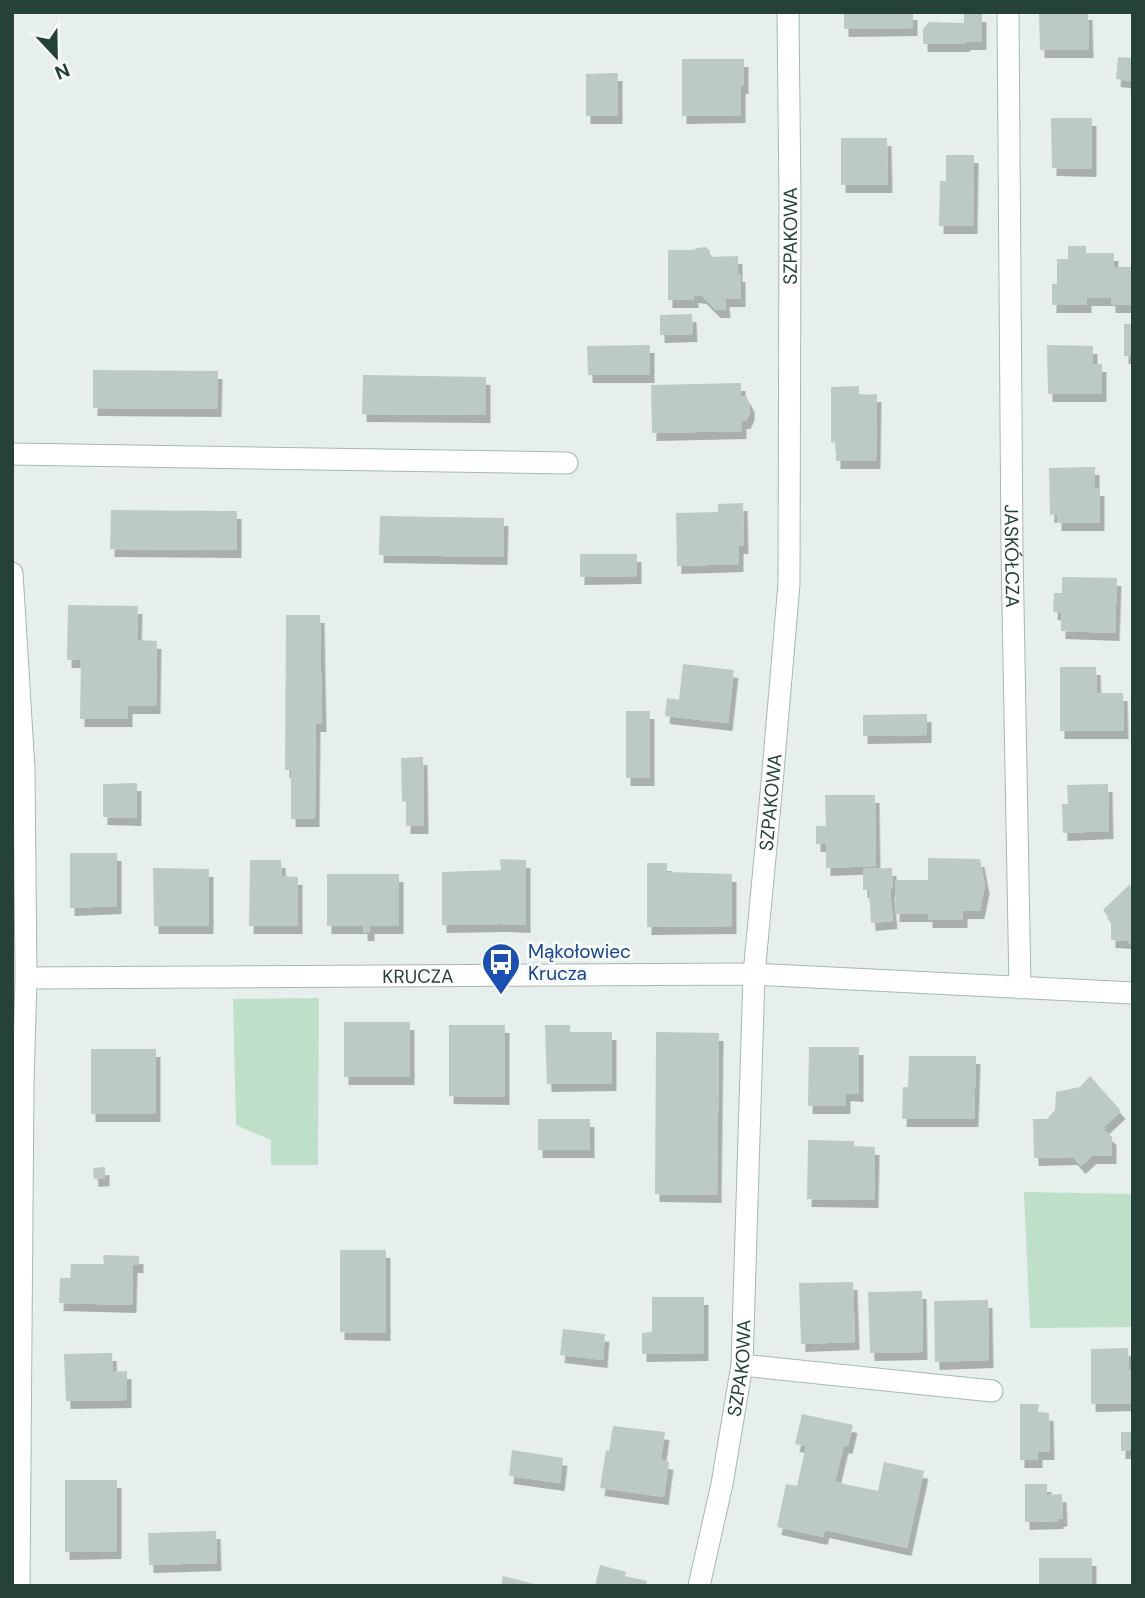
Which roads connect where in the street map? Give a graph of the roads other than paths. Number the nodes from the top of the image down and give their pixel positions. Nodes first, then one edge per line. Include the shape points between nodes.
1 (788, 12) edge
2 (1009, 12) edge
3 (12, 454) edge
4 (567, 463) dead end
5 (12, 573) edge
6 (754, 974) junction
7 (26, 978) junction
8 (1020, 988) junction
9 (1133, 993) edge
10 (18, 1044) edge
11 (742, 1365) junction
12 (992, 1391) dead end
13 (19, 1586) edge
14 (699, 1586) edge

1 - 6 street, SZPAKOWA via 789,584
2 - 8 street, JASKÓŁCZA
3 - 4 street
5 - 7 street via 24,769
6 - 7 street, KRUCZA
6 - 8 street, KRUCZA
6 - 11 street, SZPAKOWA
7 - 10 street
8 - 9 street
10 - 13 street
11 - 12 street
11 - 14 street, SZPAKOWA

